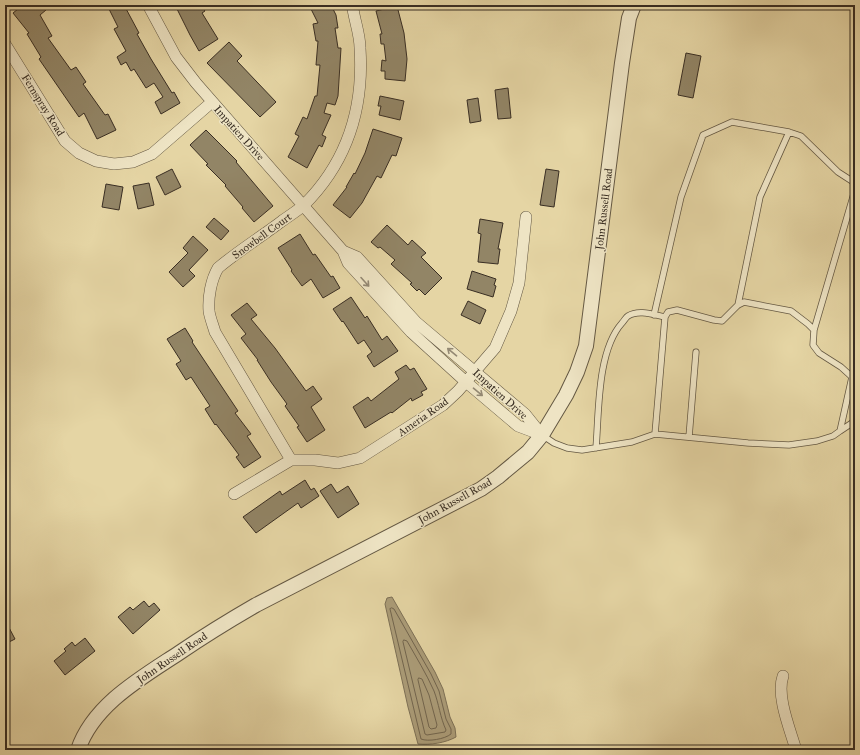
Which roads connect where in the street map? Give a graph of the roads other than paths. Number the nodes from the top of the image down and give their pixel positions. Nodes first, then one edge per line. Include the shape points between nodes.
1 (148, 5) edge
2 (351, 5) edge
3 (634, 5) edge
4 (5, 44) edge
5 (212, 102) junction
6 (788, 132) junction
7 (855, 183) edge
8 (855, 190) edge
9 (303, 206) junction
10 (526, 217) dead end
11 (343, 251) junction
12 (738, 305) junction
13 (654, 315) junction
14 (665, 317) junction
15 (814, 330) junction
16 (696, 352) dead end
17 (475, 372) junction
18 (466, 382) junction
19 (855, 422) edge
20 (840, 431) junction
21 (654, 434) junction
22 (542, 435) junction
23 (689, 437) junction
24 (596, 448) junction
25 (291, 460) junction
26 (234, 494) dead end
27 (783, 676) dead end
28 (78, 750) edge
29 (796, 750) edge

1 - 5 street, Impatien Drive via 176,57
2 - 9 street, Snowbell Court via 360,46 358,102 351,131 341,155 325,180
3 - 22 street, John Russell Road via 622,63 586,346 566,395
4 - 5 street, Fernspray Road via 65,141 79,153 96,161 114,164 133,162 152,154
5 - 9 street, Impatien Drive
6 - 7 lane via 801,136 838,172
6 - 12 lane via 760,197
6 - 13 lane via 732,122 703,135 681,197
8 - 15 lane
9 - 11 street, Impatien Drive
9 - 25 street, Snowbell Court via 218,268 210,290 209,310 215,332
10 - 17 street, Ameria Road via 519,283 511,311 495,348
17 -> 11 street, Impatien Drive via 416,322 357,257
11 -> 18 street, Impatien Drive via 348,263 411,332
12 - 14 lane via 722,321 677,310 668,312
12 - 15 lane via 744,302 791,311
13 - 14 lane
13 - 24 lane via 641,313 629,316 611,341 602,372
14 - 21 lane
15 - 20 lane via 813,345 819,353 852,377
16 - 23 lane
17 - 18 street, Ameria Road
17 - 22 street, Impatien Drive via 525,414
18 -> 22 street, Impatien Drive via 518,426
18 - 25 street, Ameria Road via 443,405 360,458 338,463
19 - 20 lane
20 - 23 lane via 817,441 789,445
21 - 23 lane
21 - 24 lane via 632,442
22 - 24 lane via 567,448
22 - 28 street, John Russell Road via 528,452 481,489 256,605 162,664 123,692 100,713 82,737
25 - 26 street
27 - 29 street via 781,696

